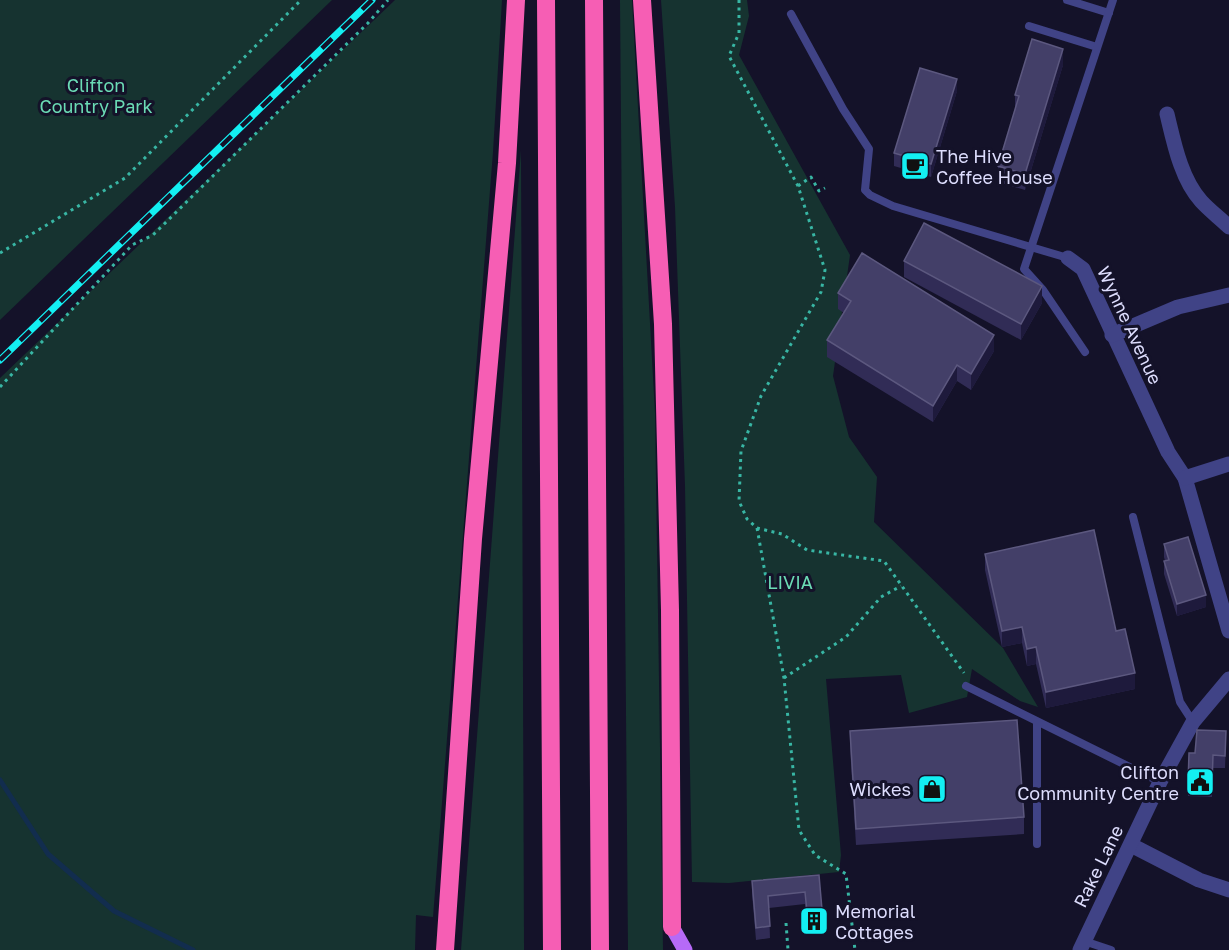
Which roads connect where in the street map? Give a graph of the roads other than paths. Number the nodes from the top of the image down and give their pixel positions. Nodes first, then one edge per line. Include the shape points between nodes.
1 (516, 0) edge
2 (546, 0) edge
3 (594, 0) edge
4 (642, 0) edge
5 (1067, 0) edge
6 (1113, 0) edge
7 (1109, 13) junction
8 (791, 14) dead end
9 (1029, 26) dead end
10 (1097, 48) junction
11 (1167, 114) dead end
12 (1229, 227) edge
13 (1030, 247) junction
14 (1068, 258) joint
15 (1229, 295) edge
16 (1112, 335) junction
17 (1085, 352) dead end
18 (1229, 464) edge
19 (1185, 478) junction
20 (1133, 517) dead end
21 (1229, 632) edge
22 (1229, 679) edge
23 (968, 687) road end
24 (1037, 722) junction
25 (1193, 722) junction
26 (1160, 782) junction
27 (1037, 844) dead end
28 (1131, 845) junction
29 (1229, 890) edge
30 (672, 927) junction
31 (1082, 945) edge
32 (445, 950) edge
33 (552, 950) edge
34 (600, 950) edge
35 (673, 950) edge
36 (685, 950) edge
37 (1112, 950) edge

1 - 32 highway via 507,164 475,516
2 - 33 highway
3 - 34 highway
4 - 30 highway via 663,324
5 - 7 lane
6 - 7 lane
7 - 10 lane
8 - 13 lane, Wynne Avenue via 869,149 865,186 870,195 893,206
9 - 10 lane
10 - 13 lane
11 - 12 street via 1191,188
13 - 14 lane, Wynne Avenue
13 - 17 lane via 1024,269
14 - 16 street, Wynne Avenue via 1083,269
15 - 16 street via 1178,307
16 - 19 street, Wynne Avenue via 1168,452
18 - 19 street
19 - 21 street, Wynne Avenue
20 - 25 lane via 1180,702
22 - 25 street, Rake Lane
23 - 24 lane
24 - 26 lane
24 - 27 lane
25 - 26 street, Rake Lane
26 - 28 street, Rake Lane
28 - 29 street via 1198,880
28 - 31 street, Rake Lane
30 - 35 main road
30 - 36 main road
31 - 37 lane

